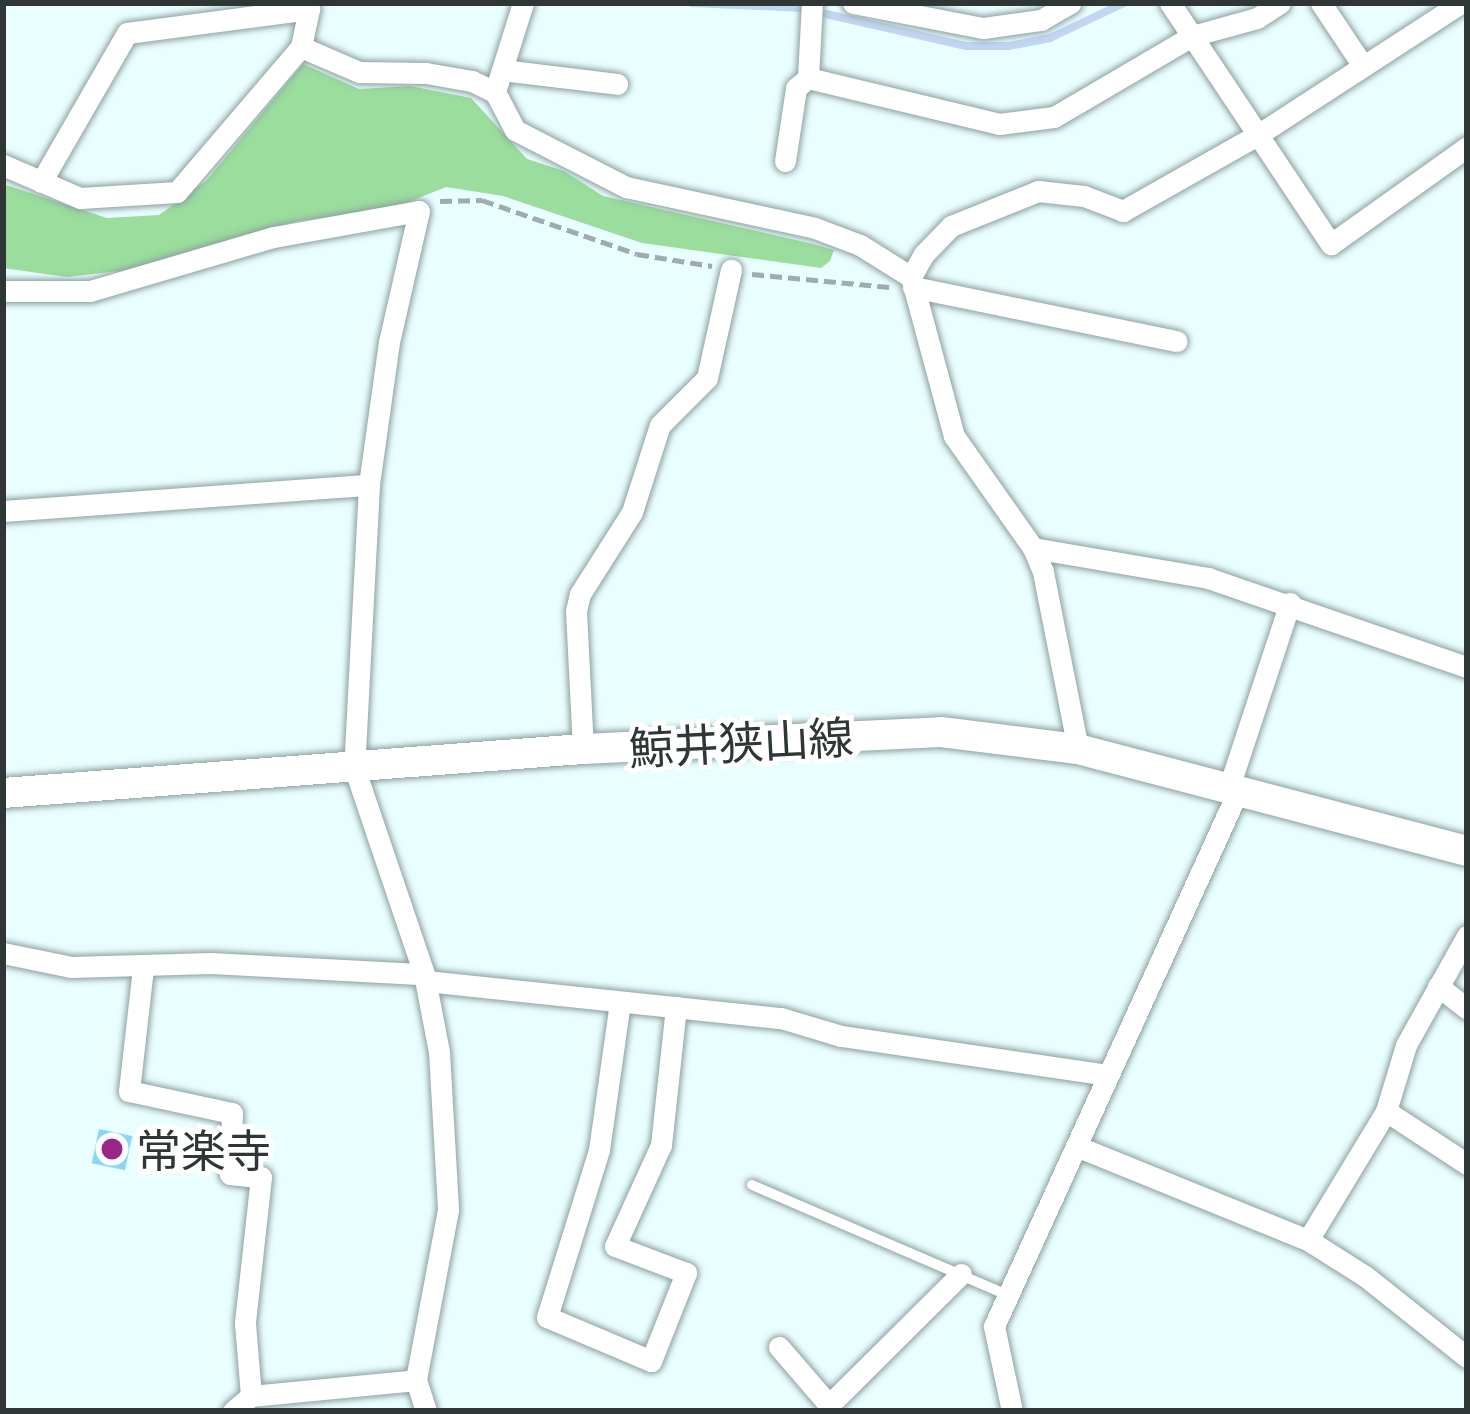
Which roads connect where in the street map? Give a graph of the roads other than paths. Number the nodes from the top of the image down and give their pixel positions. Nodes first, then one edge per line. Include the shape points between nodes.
1 (523, 3) edge
2 (812, 3) edge
3 (853, 3) edge
4 (1071, 3) edge
5 (1170, 3) edge
6 (1280, 3) edge
7 (1321, 3) edge
8 (1461, 3) edge
9 (310, 6) edge
10 (1036, 11) edge
11 (1192, 36) junction
12 (301, 47) junction
13 (1364, 65) junction
14 (808, 78) junction
15 (499, 81) junction
16 (617, 85) dead end
17 (1259, 134) junction
18 (1467, 147) edge
19 (785, 161) dead end
20 (3, 165) edge
21 (41, 182) junction
22 (730, 270) road end
23 (912, 282) junction
24 (3, 292) edge
25 (1177, 340) dead end
26 (369, 485) junction
27 (3, 511) edge
28 (1033, 548) junction
29 (1289, 603) junction
30 (1467, 667) edge
31 (583, 749) junction
32 (1078, 749) junction
33 (354, 767) junction
34 (1234, 788) junction
35 (3, 793) edge
36 (1467, 851) edge
37 (1467, 936) edge
38 (3, 953) edge
39 (143, 968) junction
40 (425, 978) junction
41 (1438, 986) junction
42 (620, 1002) junction
43 (676, 1007) junction
44 (1467, 1009) edge
45 (1107, 1075) junction
46 (1386, 1111) junction
47 (1076, 1146) junction
48 (1467, 1164) edge
49 (752, 1185) dead end
50 (1308, 1240) junction
51 (962, 1274) junction
52 (1007, 1295) junction
53 (779, 1347) dead end
54 (1467, 1358) edge
55 (416, 1380) junction
56 (251, 1396) junction
57 (232, 1411) edge
58 (426, 1411) edge
59 (1012, 1411) edge

1 - 15 street
2 - 14 street
3 - 10 street via 983,28
4 - 10 street
5 - 11 street
6 - 11 street
7 - 13 street
8 - 13 street
9 - 12 street
9 - 21 street via 127,33
11 - 14 street via 1054,117 999,124
11 - 17 street
12 - 15 street via 358,72
12 - 21 street via 177,192 80,198
13 - 17 street
14 - 19 street via 796,88
15 - 16 street
15 - 23 street via 515,130 626,188 815,228 860,245
17 - 18 street via 1331,244
17 - 23 street via 1123,211 1038,191 1006,202 951,226 923,254
20 - 21 street
22 - 31 street via 707,378 660,424 632,512 580,594
23 - 25 street
23 - 28 street via 954,436
24 - 26 street via 90,291 274,237 419,211
26 - 27 street
26 - 33 street
28 - 29 street via 1208,578
28 - 32 street
29 - 30 street
29 - 34 street
31 - 32 main road, 鯨井狭山線 via 941,732
31 - 33 main road, 鯨井狭山線
32 - 34 main road, 鯨井狭山線
33 - 35 main road, 鯨井狭山線
33 - 40 street
34 - 36 main road, 鯨井狭山線
34 - 45 street
37 - 41 street
38 - 39 street via 71,967
39 - 40 street via 212,963
39 - 56 street via 129,1091 232,1113 230,1174 261,1177 244,1323
40 - 42 street
40 - 55 street via 448,1132 448,1210
41 - 44 street
41 - 46 street via 1401,1057
42 - 43 street
42 - 43 street via 599,1150 547,1317 651,1361 686,1273 615,1246 661,1145
43 - 45 street
45 - 47 street
46 - 48 street
46 - 50 street
47 - 50 street
47 - 52 street
49 - 51 lane
50 - 54 street
51 - 52 lane
51 - 53 street via 829,1405
52 - 59 street via 994,1326
55 - 56 street
55 - 58 street
56 - 57 street

